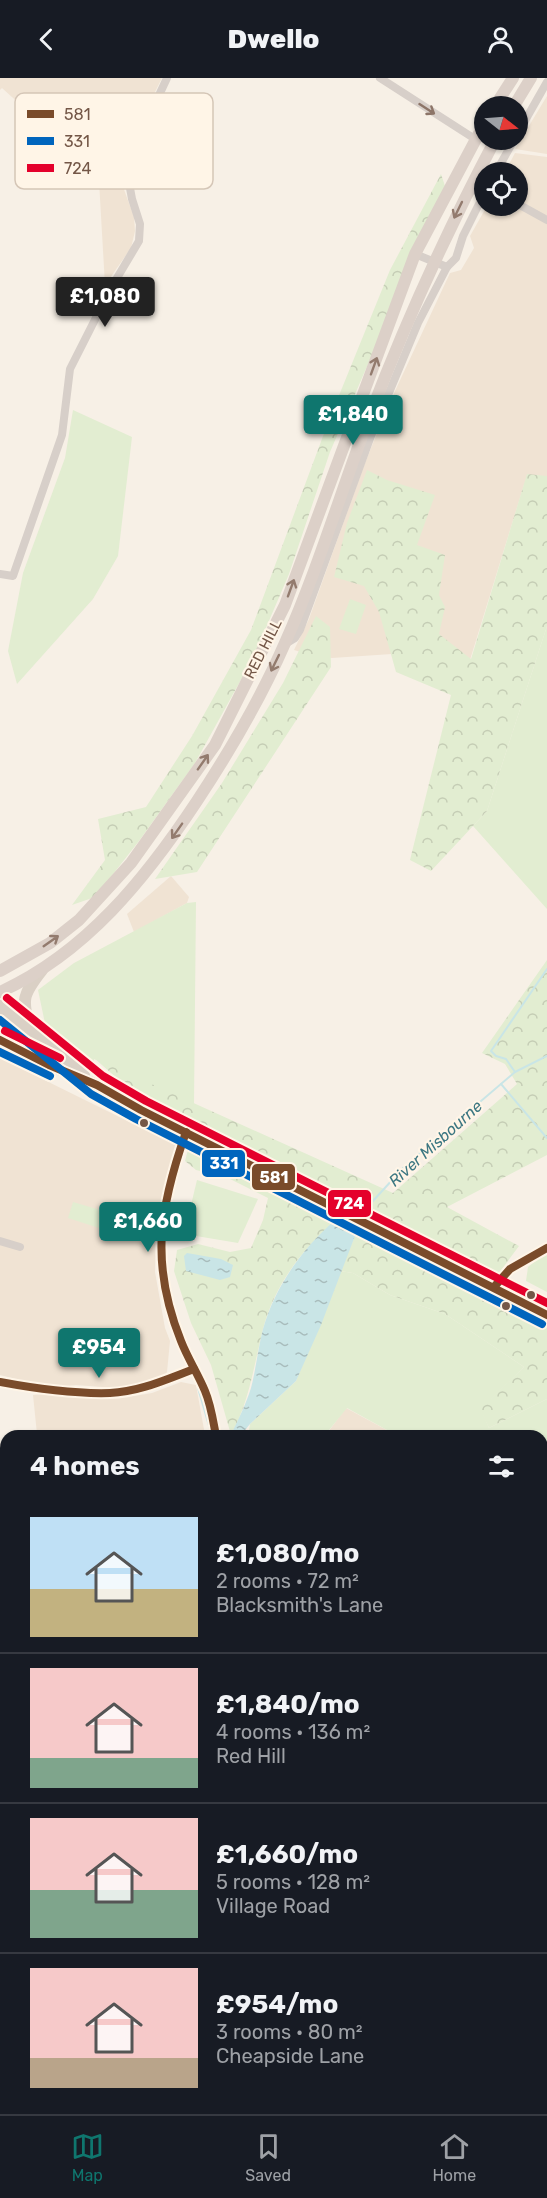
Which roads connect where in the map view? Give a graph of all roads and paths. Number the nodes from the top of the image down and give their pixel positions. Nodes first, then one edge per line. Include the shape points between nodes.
1 (167, 78) edge
2 (380, 78) edge
3 (513, 78) edge
4 (531, 78) edge
5 (547, 82) edge
6 (160, 93) edge
7 (501, 96) edge
8 (520, 96) edge
9 (528, 115) edge
10 (474, 139) edge
11 (474, 142) edge
12 (490, 150) edge
13 (130, 189) edge
14 (528, 210) edge
15 (474, 214) edge
16 (547, 220) edge
17 (416, 254) junction
18 (433, 262) junction
19 (447, 267) junction
20 (0, 574) edge
21 (285, 644) junction
22 (43, 969) junction
23 (0, 971) edge
24 (0, 992) edge
25 (0, 1006) edge
26 (34, 1033) junction
27 (0, 1034) edge
28 (0, 1040) edge
29 (20, 1049) junction
30 (53, 1049) junction
31 (49, 1065) junction
32 (97, 1085) junction
33 (186, 1132) junction
34 (0, 1240) edge
35 (20, 1247) dead end
36 (547, 1248) edge
37 (494, 1287) junction
38 (547, 1315) edge
39 (194, 1370) junction
40 (0, 1382) edge
41 (215, 1430) edge

1 - 6 street
2 -> 10 street
3 - 7 highway
4 - 8 highway
5 - 9 street
11 - 17 highway, RED HILL
12 -> 18 highway, RED HILL
13 - 20 street via 140,224 138,241 70,369 62,435 13,576
14 - 16 street
15 - 19 street, RED HILL via 456,258
17 - 18 street
23 -> 17 highway, RED HILL via 50,943 79,920 131,863 215,745 285,605
18 - 19 street
18 - 21 highway, RED HILL via 370,415
19 - 21 street, RED HILL via 418,323 380,414 300,630
21 -> 22 highway, RED HILL via 222,763 144,876 108,915
22 - 24 highway, RED HILL
22 - 26 main road via 26,994 24,1007
25 - 26 main road
26 - 29 street
26 - 30 main road
27 - 29 main road
28 - 29 main road
29 - 31 main road
30 - 31 street
30 - 32 main road
31 - 32 main road
32 - 33 main road
33 - 37 main road
33 - 39 street via 171,1176 160,1241 167,1295
34 - 35 street
36 - 37 street via 507,1271
37 - 38 main road
39 - 40 street via 145,1387 111,1393
39 - 41 street via 209,1403

